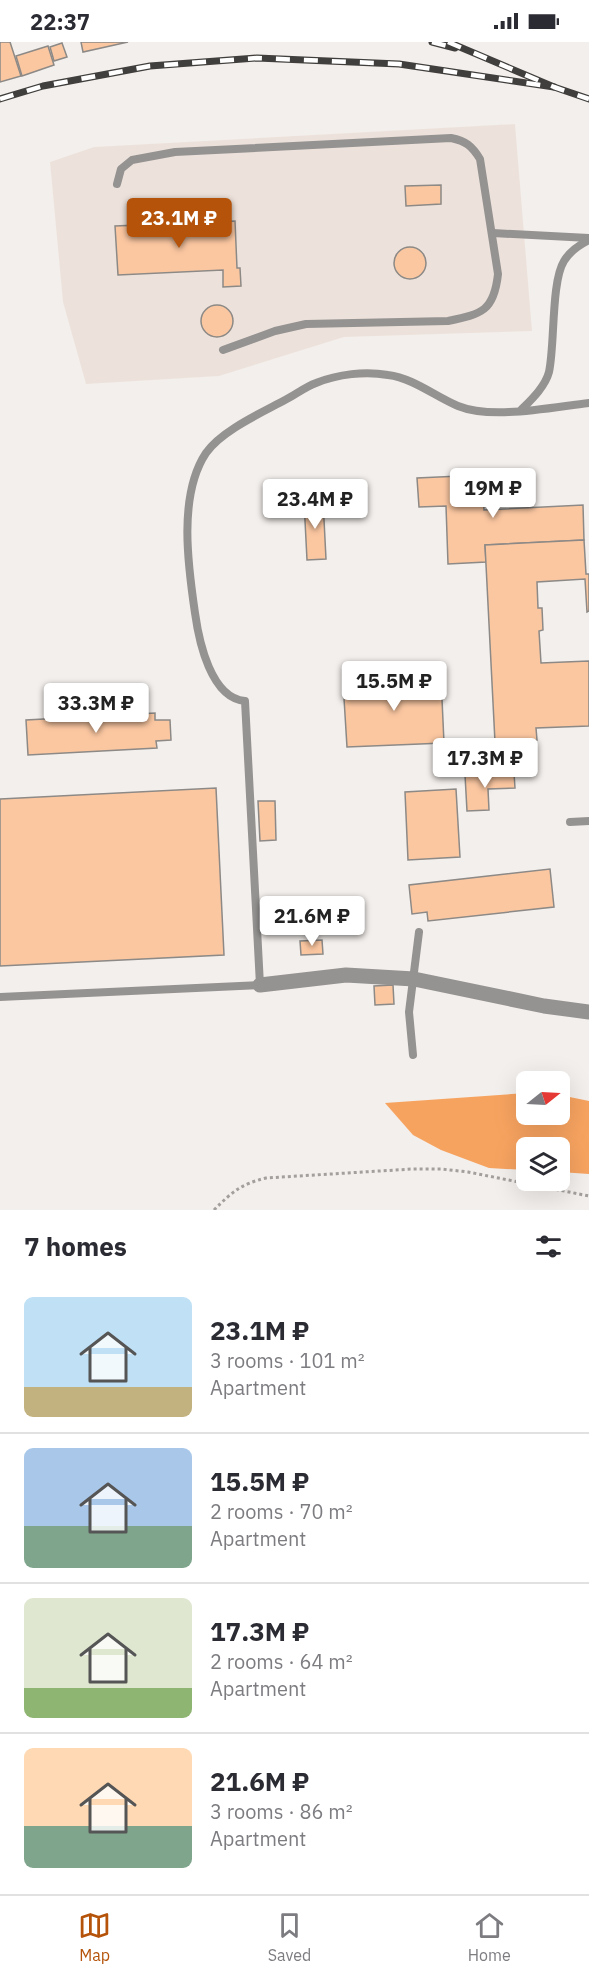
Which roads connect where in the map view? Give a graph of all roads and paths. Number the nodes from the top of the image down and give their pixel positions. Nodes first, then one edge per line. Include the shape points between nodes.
1 (117, 184) dead end
2 (493, 233) junction
3 (589, 239) edge
4 (223, 350) dead end
5 (589, 403) edge
6 (521, 410) junction
7 (589, 821) edge
8 (570, 822) dead end
9 (419, 932) dead end
10 (414, 979) junction
11 (260, 985) junction
12 (0, 997) edge
13 (589, 1012) edge
14 (412, 1055) dead end
15 (589, 1196) edge
16 (214, 1210) edge

1 - 2 lane via 121,168 132,160 175,152 451,138 464,140 480,159
2 - 3 lane
2 - 4 lane via 496,292 487,307 470,316 448,321 306,324
3 - 6 lane via 563,262 548,375
5 - 6 lane
6 - 11 lane via 480,412 390,375 341,376 316,383 234,428 207,452 194,476 188,507 190,577 198,635 221,688 234,700 245,701
7 - 8 lane
9 - 10 lane
10 - 11 street via 346,975
10 - 13 street
10 - 14 lane via 409,1012
11 - 12 lane
15 - 16 path via 468,1172 412,1169 266,1178 246,1183

